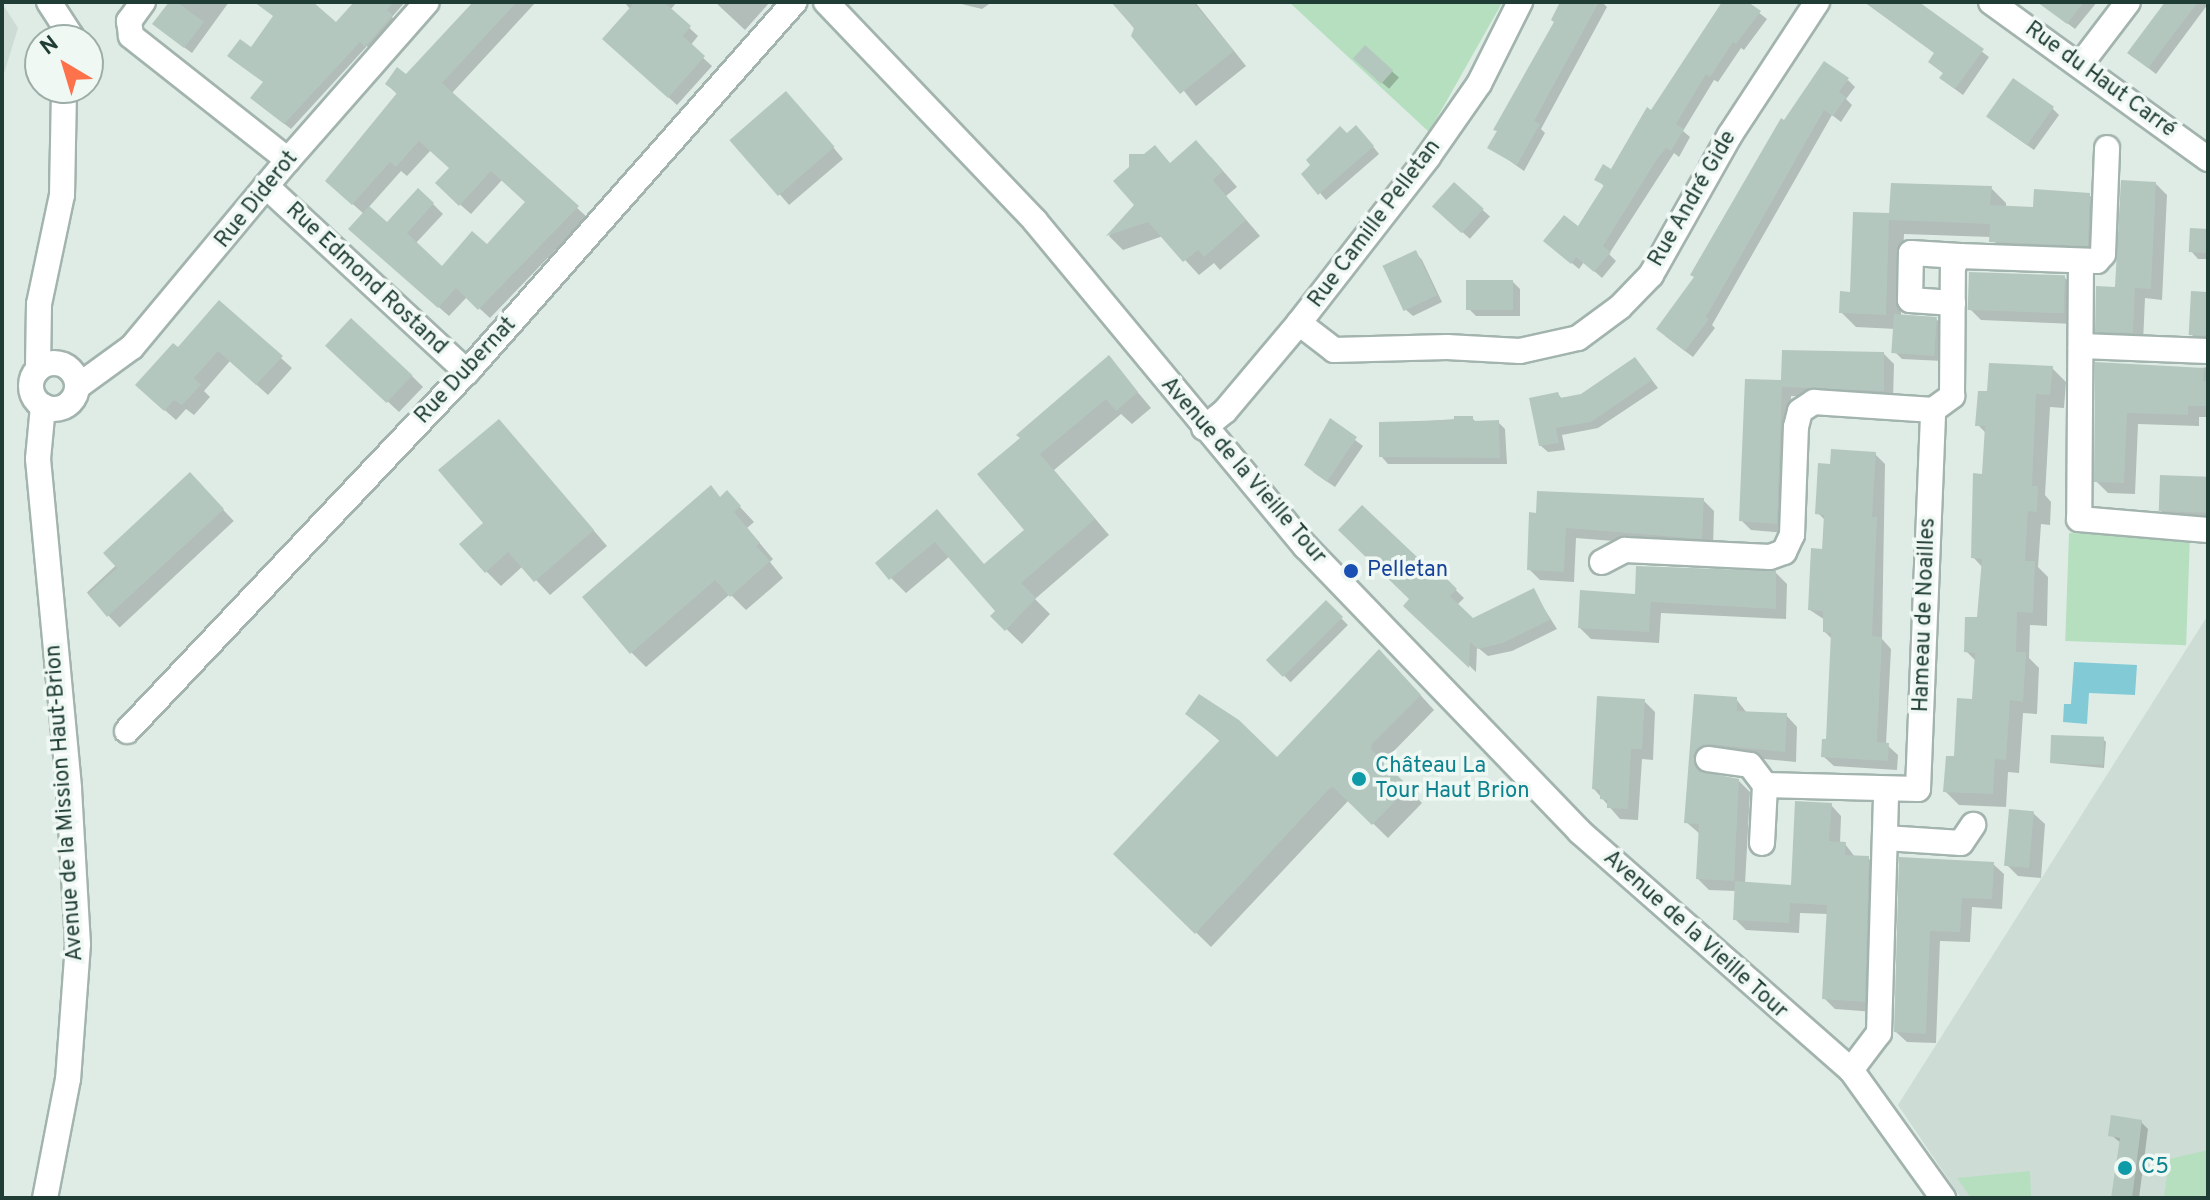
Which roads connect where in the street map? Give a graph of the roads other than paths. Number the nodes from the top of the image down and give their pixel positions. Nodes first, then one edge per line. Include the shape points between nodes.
1 (49, 2) edge
2 (143, 2) edge
3 (427, 2) edge
4 (794, 2) edge
5 (826, 2) edge
6 (1520, 2) edge
7 (1817, 2) edge
8 (1991, 2) edge
9 (2128, 2) edge
10 (62, 24) edge
11 (2080, 65) junction
12 (64, 104) edge
13 (2107, 148) dead end
14 (2208, 159) edge
15 (288, 160) junction
16 (266, 186) junction
17 (1960, 256) junction
18 (2081, 261) junction
19 (1953, 303) junction
20 (1299, 323) junction
21 (2081, 346) junction
22 (2208, 351) edge
23 (38, 368) junction
24 (467, 372) junction
25 (77, 387) junction
26 (43, 406) junction
27 (1933, 410) junction
28 (1204, 428) junction
29 (2208, 530) edge
30 (1602, 562) dead end
31 (127, 731) dead end
32 (1708, 759) dead end
33 (1765, 785) junction
34 (1886, 790) junction
35 (1973, 825) dead end
36 (1885, 838) junction
37 (1762, 843) dead end
38 (1851, 1070) junction
39 (45, 1198) edge
40 (1943, 1198) edge

1 - 10 street
2 - 15 street via 129,21 131,36
3 - 15 street, Rue Diderot
4 - 24 street, Rue Dubernat
5 - 28 street, Avenue de la Vieille Tour via 1035,221
6 - 20 street, Rue Camille Pelletan via 1470,96
7 - 20 street, Rue André Gide via 1730,135 1651,275 1578,338 1520,351 1334,350
8 - 11 street, Rue du Haut Carré
9 - 11 street
11 - 14 street, Rue du Haut Carré
12 - 23 street, Avenue de la Mission Haut-Brion via 62,195 39,304
13 - 18 street via 2103,254 2097,261
15 - 16 street, Rue Diderot
16 - 24 street, Rue Edmond Rostand
16 - 25 street, Rue Diderot via 132,347
17 - 18 street
17 - 19 street, Hameau de Noailles via 1953,266
17 - 19 street via 1911,253 1910,300
18 - 21 street
19 - 27 street, Hameau de Noailles via 1952,396
20 - 28 street, Rue Camille Pelletan via 1225,411
21 - 22 street
21 - 29 street via 2079,519
23 - 25 street via 53,362 68,366
23 - 26 street, Avenue de la Mission Haut-Brion via 30,384
24 - 31 street, Rue Dubernat
25 - 26 street via 66,406
26 - 39 street, Avenue de la Mission Haut-Brion via 38,459 78,944 68,1079
27 - 30 street via 1814,402 1800,411 1792,535 1784,552 1770,557 1625,550
27 - 34 street, Hameau de Noailles via 1918,789
28 - 38 street, Avenue de la Vieille Tour via 1306,547 1580,832
32 - 33 street via 1750,765
33 - 34 street, Hameau de Noailles
33 - 37 street
34 - 36 street
35 - 36 street via 1961,843
36 - 38 street via 1879,1033
38 - 40 street, Avenue de la Vieille Tour

